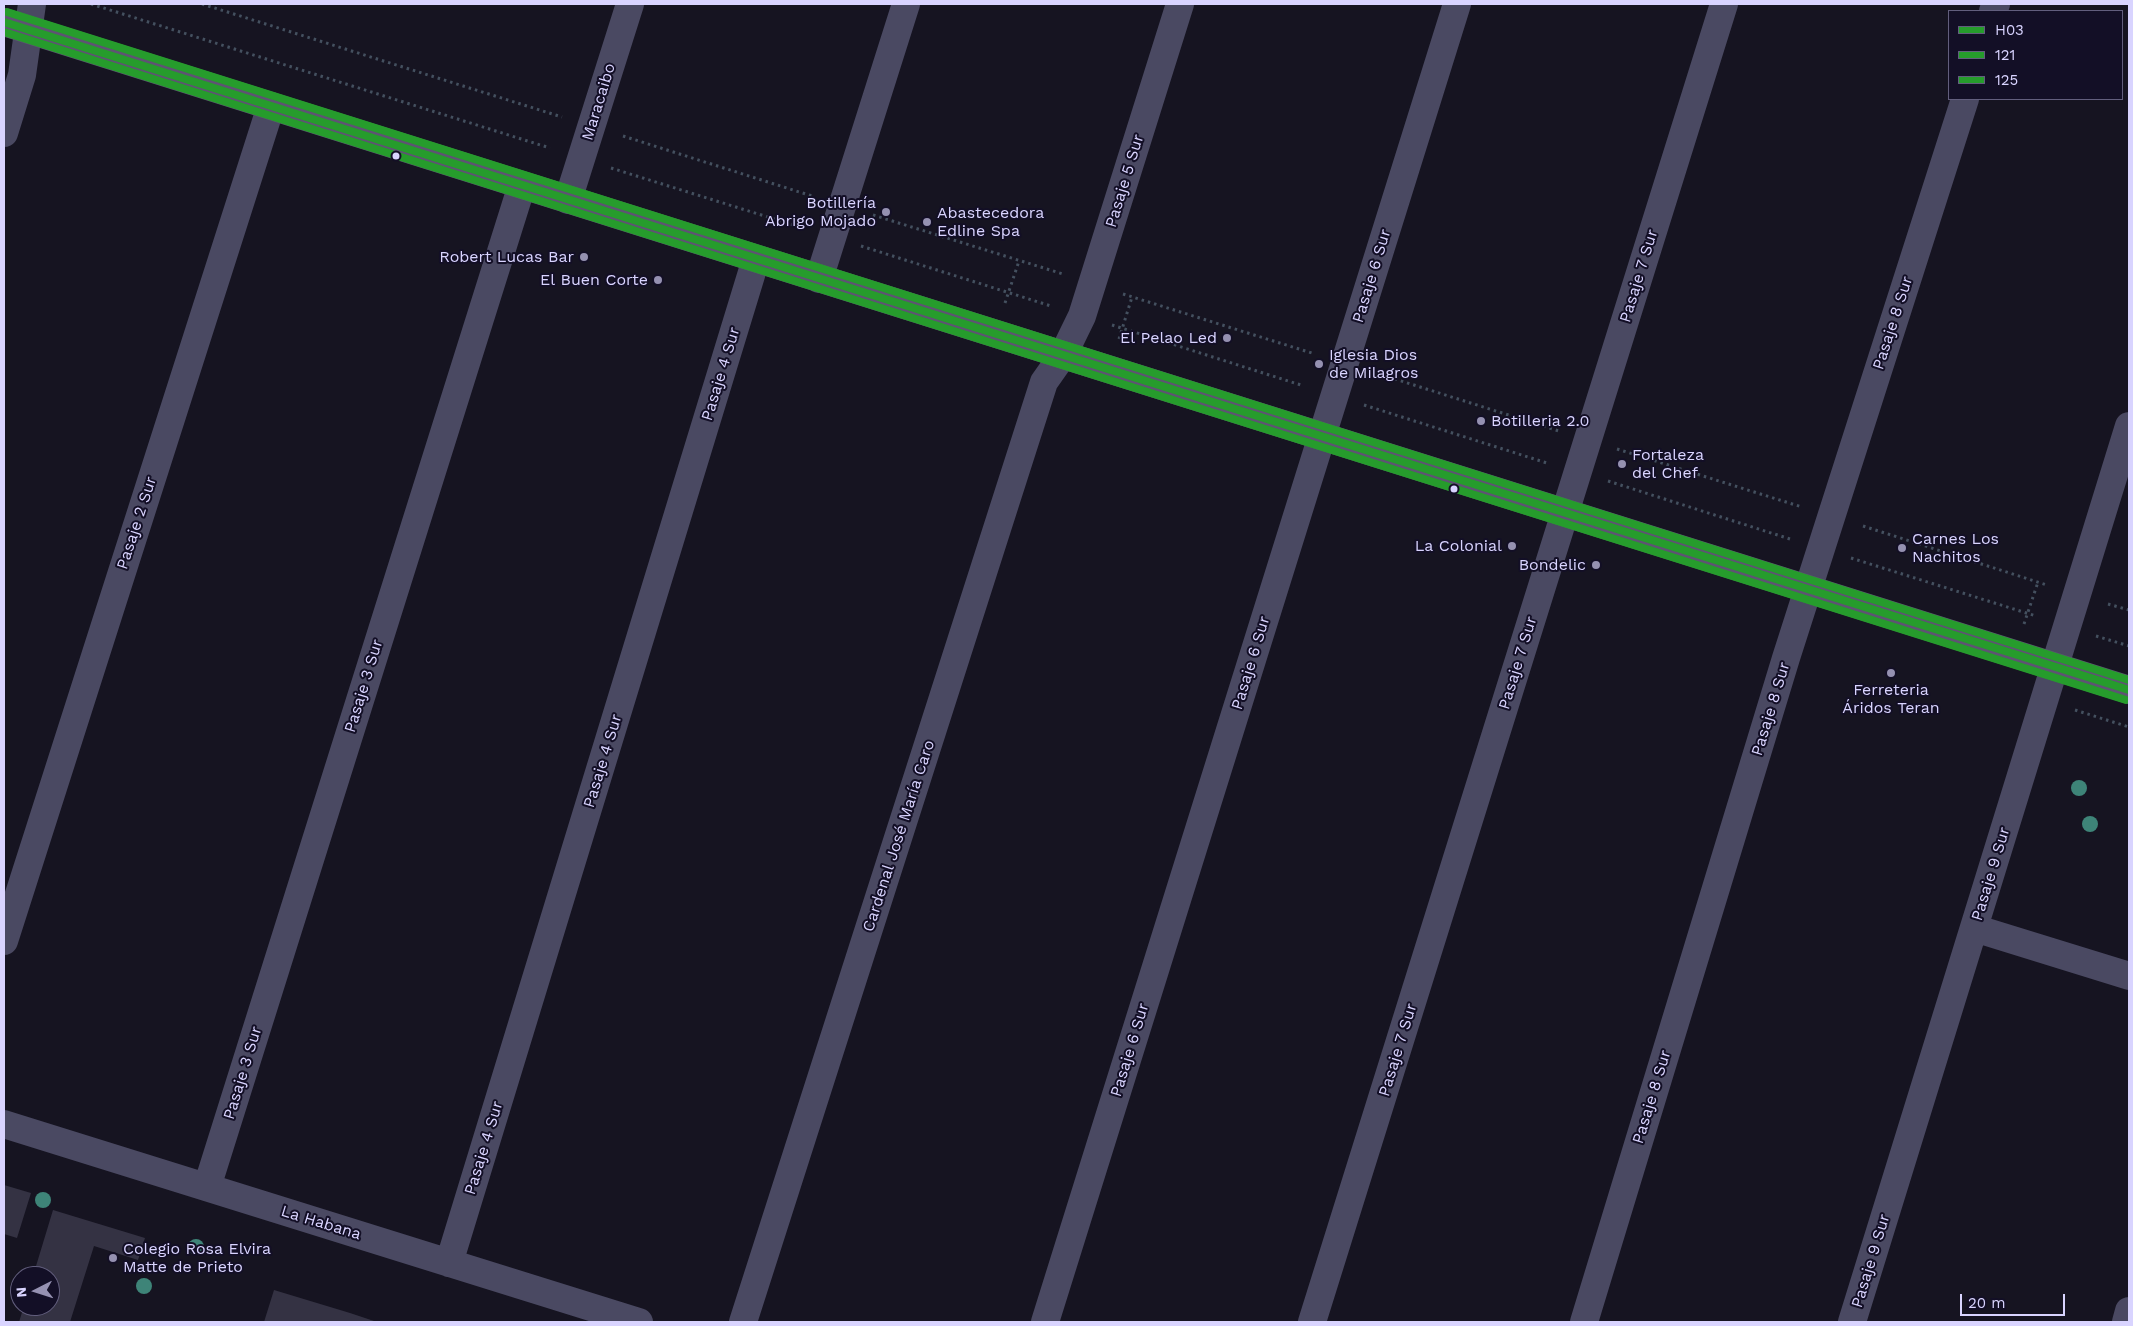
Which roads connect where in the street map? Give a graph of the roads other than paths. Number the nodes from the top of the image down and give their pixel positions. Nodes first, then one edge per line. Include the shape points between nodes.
1 (630, 4) edge
2 (906, 4) edge
3 (1180, 4) edge
4 (1458, 4) edge
5 (1724, 4) edge
6 (21, 18) edge
7 (1965, 100) edge
8 (272, 106) junction
9 (4, 133) edge
10 (522, 185) junction
11 (568, 200) junction
12 (756, 259) junction
13 (819, 279) junction
14 (1063, 355) junction
15 (2129, 426) edge
16 (1322, 437) junction
17 (1565, 513) junction
18 (1808, 589) junction
19 (2055, 666) junction
20 (2129, 690) edge
21 (1974, 928) junction
22 (4, 941) edge
23 (2129, 976) edge
24 (4, 1124) edge
25 (207, 1187) junction
26 (449, 1263) junction
27 (2129, 1311) edge
28 (639, 1322) edge
29 (743, 1322) edge
30 (1045, 1322) edge
31 (1312, 1322) edge
32 (1584, 1322) edge
33 (1852, 1322) edge
34 (2126, 1322) edge

1 - 11 street, Maracaibo
2 - 13 street
3 - 14 street, Pasaje 5 Sur via 1082,316
4 - 16 street, Pasaje 6 Sur
5 - 17 street, Pasaje 7 Sur
6 - 8 main road
6 - 9 street via 22,74
7 - 18 street, Pasaje 8 Sur
8 - 10 main road
8 - 22 street, Pasaje 2 Sur
10 - 11 main road
10 - 25 street, Pasaje 3 Sur
11 - 12 main road
12 - 13 main road
12 - 26 street, Pasaje 4 Sur
13 - 14 main road
14 - 16 main road
14 - 29 street, Cardenal José María Caro via 1044,382
15 - 19 street, Pasaje 9 Sur
16 - 17 main road
16 - 30 street, Pasaje 6 Sur
17 - 18 main road
17 - 31 street, Pasaje 7 Sur
18 - 19 main road
18 - 32 street, Pasaje 8 Sur
19 - 20 main road
19 - 21 street, Pasaje 9 Sur
21 - 23 street
21 - 33 street, Pasaje 9 Sur
24 - 25 street, La Habana
25 - 26 street, La Habana
26 - 28 street, La Habana
27 - 34 street

